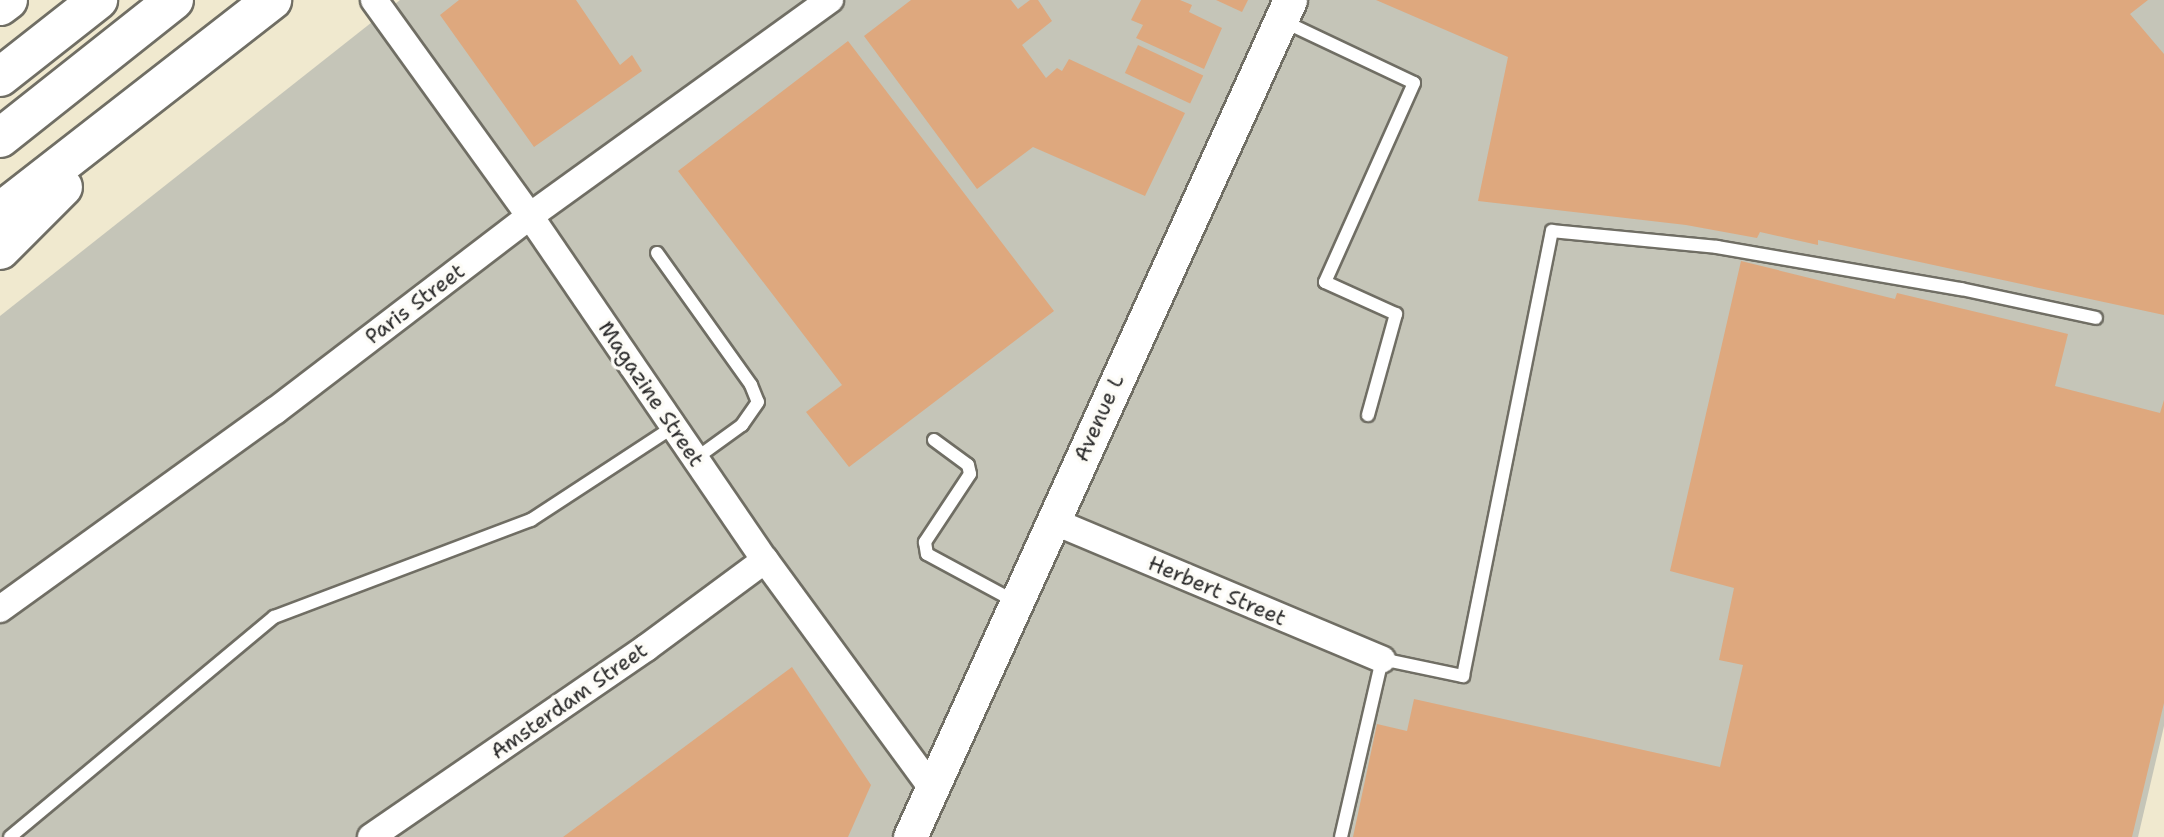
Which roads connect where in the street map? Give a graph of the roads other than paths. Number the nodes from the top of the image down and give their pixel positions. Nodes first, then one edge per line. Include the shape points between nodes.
1 (8, 0) edge
2 (98, 0) edge
3 (174, 0) edge
4 (272, 0) edge
5 (374, 0) edge
6 (830, 0) edge
7 (0, 6) edge
8 (1285, 10) edge
9 (0, 77) edge
10 (153, 92) junction
11 (0, 138) edge
12 (0, 212) edge
13 (530, 216) junction
14 (0, 250) edge
15 (657, 253) dead end
16 (2096, 318) dead end
17 (1368, 415) dead end
18 (673, 427) junction
19 (933, 440) dead end
20 (695, 459) junction
21 (1053, 521) junction
22 (765, 560) junction
23 (1018, 603) junction
24 (0, 609) edge
25 (1382, 659) junction
26 (930, 788) junction
27 (10, 837) edge
28 (371, 837) edge
29 (910, 837) edge
30 (1341, 837) edge

1 - 7 highway
2 - 9 highway
3 - 11 highway
4 - 10 highway
5 - 13 street, Magazine Street
6 - 13 street, Paris Street
8 - 17 lane via 1414,83 1325,282 1396,314
8 - 21 street, Avenue L
10 - 12 highway
10 - 14 highway
13 - 18 street, Magazine Street
13 - 24 street, Paris Street via 275,411
15 - 20 lane via 751,385 758,402 742,425
16 - 25 lane via 1962,289 1717,247 1552,231 1463,676
18 - 20 street, Magazine Street
18 - 27 lane via 531,520 274,617
19 - 23 lane via 968,464 970,474 925,542 927,554
20 - 22 street, Magazine Street
21 - 23 street, Avenue L
21 - 25 street, Herbert Street
22 - 26 street, Magazine Street
22 - 28 street, Amsterdam Street via 646,648
23 - 26 street, Avenue L
25 - 30 lane
26 - 29 street, Avenue L

